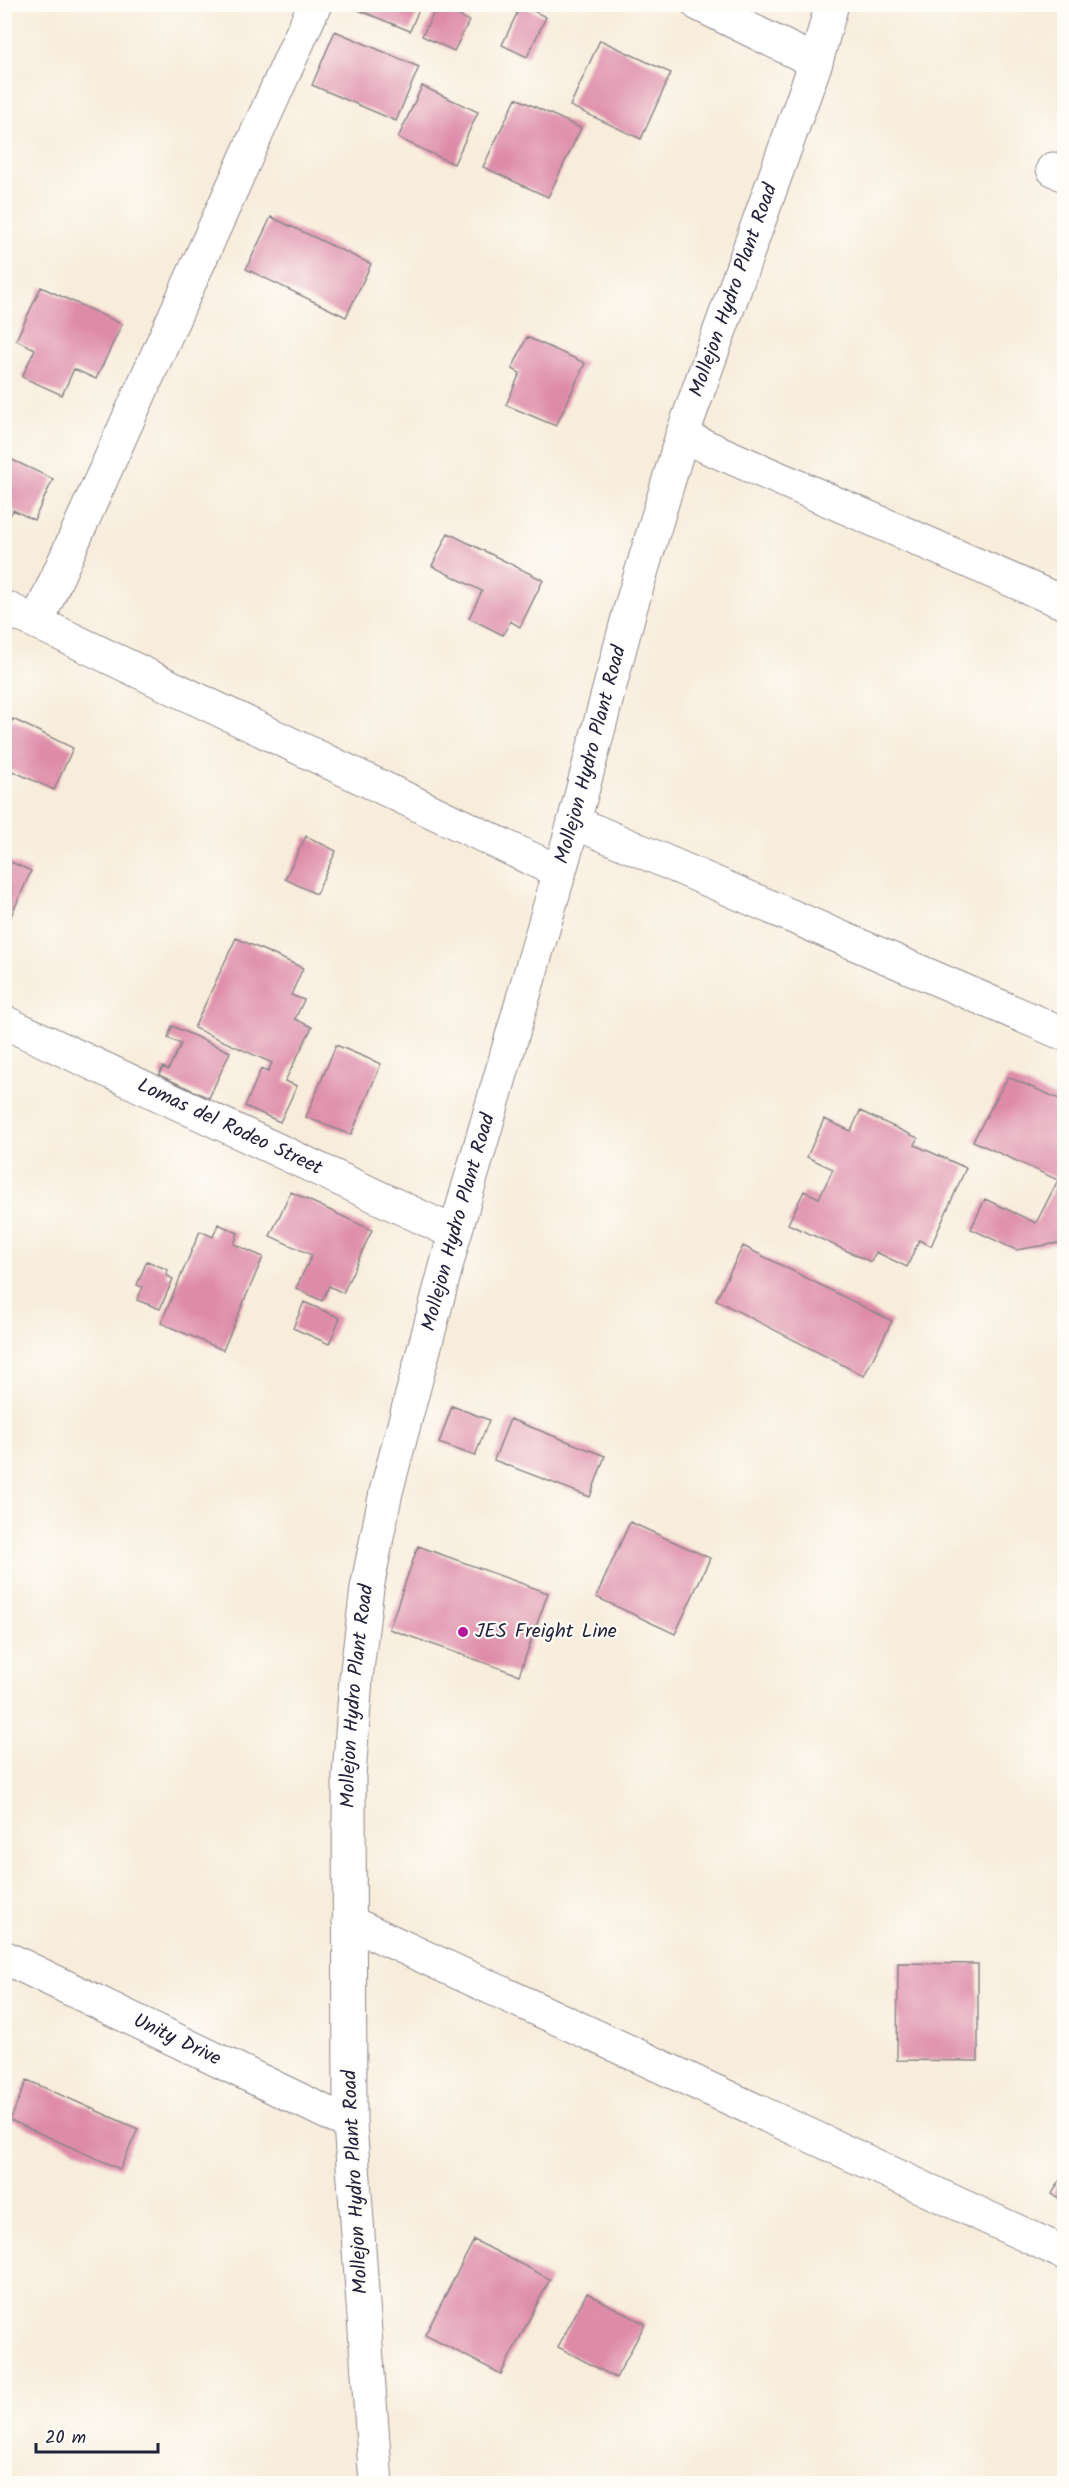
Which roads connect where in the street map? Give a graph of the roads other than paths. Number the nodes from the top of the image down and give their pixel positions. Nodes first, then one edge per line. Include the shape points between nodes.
1 (315, 4) edge
2 (698, 4) edge
3 (832, 4) edge
4 (816, 62) junction
5 (682, 436) junction
6 (1065, 603) edge
7 (4, 607) edge
8 (37, 621) junction
9 (574, 822) junction
10 (559, 872) junction
11 (4, 1022) edge
12 (1065, 1034) edge
13 (455, 1233) junction
14 (349, 1922) junction
15 (4, 1957) edge
16 (350, 2124) junction
17 (1065, 2253) edge
18 (376, 2484) edge

1 - 8 street
2 - 4 street
3 - 4 street, Mollejon Hydro Plant Road
4 - 5 street, Mollejon Hydro Plant Road
5 - 6 street
5 - 9 street, Mollejon Hydro Plant Road via 630,610
7 - 8 street
8 - 10 street
9 - 10 street, Mollejon Hydro Plant Road
9 - 12 street
10 - 13 street, Mollejon Hydro Plant Road
11 - 13 street, Lomas del Rodeo Street
13 - 14 street, Mollejon Hydro Plant Road via 386,1492 367,1588 349,1776
14 - 16 street, Mollejon Hydro Plant Road
14 - 17 street
15 - 16 street, Unity Drive
16 - 18 street, Mollejon Hydro Plant Road

